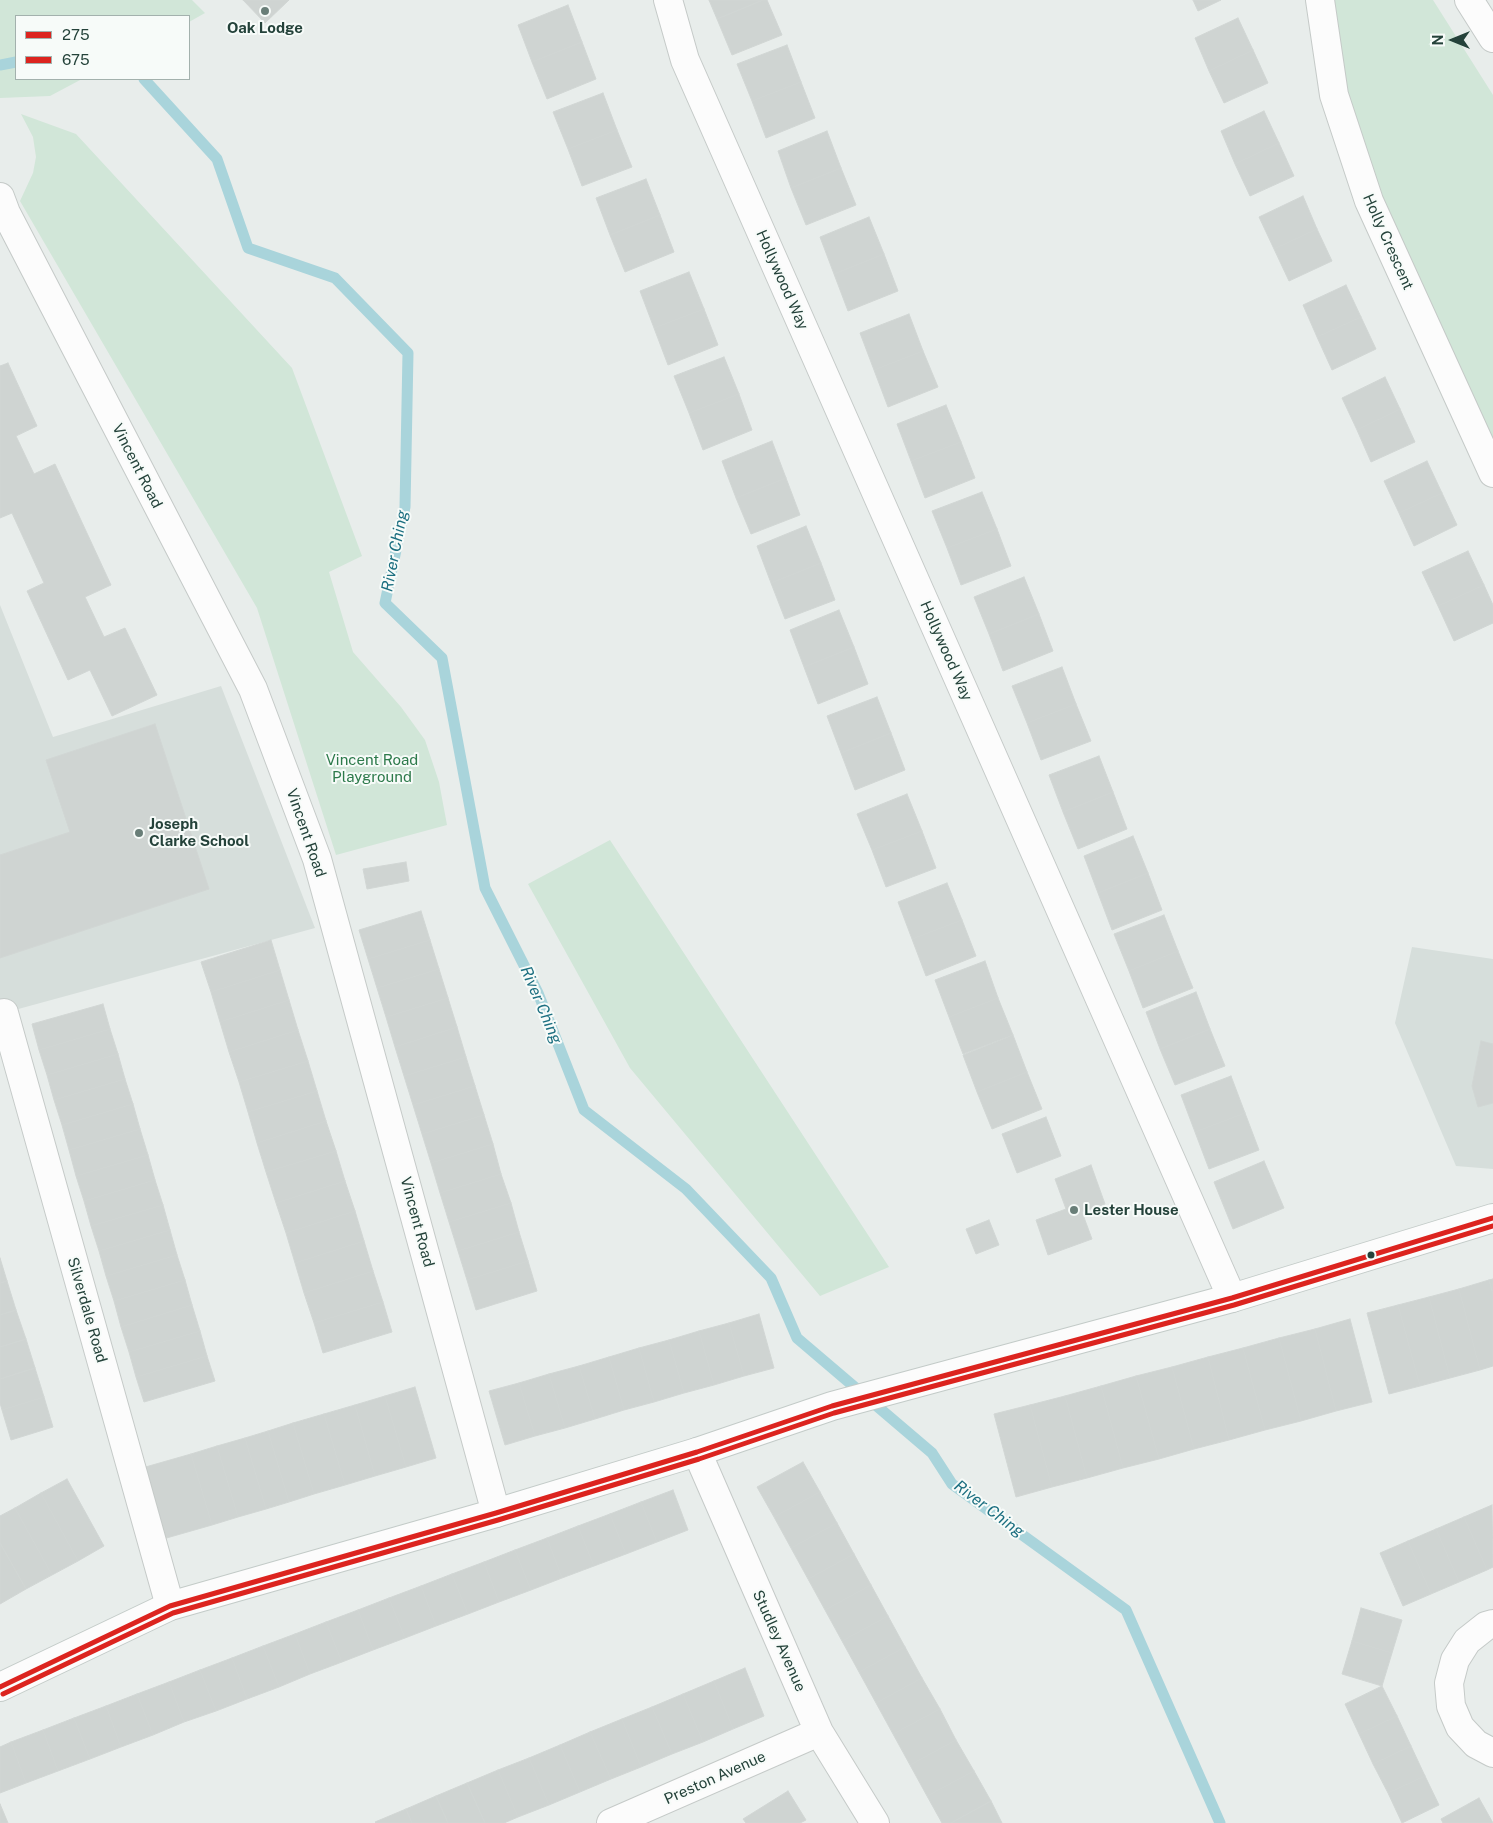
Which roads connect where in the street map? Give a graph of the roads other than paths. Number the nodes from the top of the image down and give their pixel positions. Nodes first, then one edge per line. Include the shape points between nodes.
1 (668, 0) edge
2 (1320, 0) edge
3 (1470, 0) edge
4 (1493, 38) edge
5 (0, 197) edge
6 (1493, 473) edge
7 (4, 1013) dead end
8 (1493, 1218) edge
9 (1232, 1298) junction
10 (697, 1452) junction
11 (496, 1513) junction
12 (170, 1606) junction
13 (1493, 1624) edge
14 (0, 1687) edge
15 (819, 1732) junction
16 (1493, 1754) edge
17 (611, 1823) edge
18 (875, 1823) edge

1 - 9 street, Hollywood Way via 685,60
2 - 6 street, Holly Crescent via 1334,95 1369,201
3 - 4 street
5 - 11 street, Vincent Road via 253,689 304,823 317,859
7 - 12 street, Silverdale Road
8 - 9 street
9 - 10 street via 832,1406
10 - 11 street
10 - 15 street, Studley Avenue
11 - 12 street
12 - 14 street
13 - 16 street via 1467,1641 1455,1660 1449,1683 1452,1706 1460,1727 1476,1744
15 - 17 street, Preston Avenue
15 - 18 street, Studley Avenue

